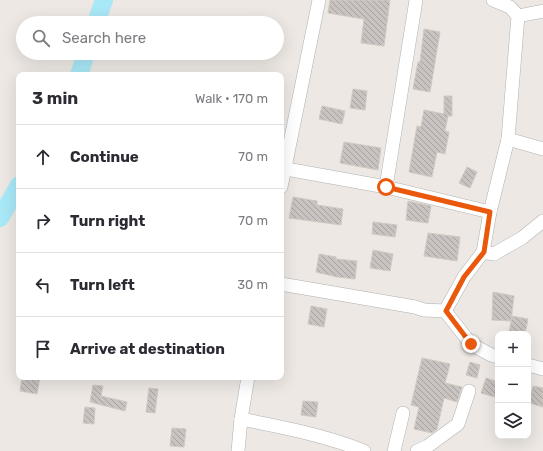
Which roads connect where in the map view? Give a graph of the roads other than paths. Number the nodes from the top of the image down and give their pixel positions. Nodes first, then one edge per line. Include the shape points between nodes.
1 (319, 0) edge
2 (416, 0) edge
3 (493, 0) edge
4 (543, 11) edge
5 (518, 16) junction
6 (508, 139) junction
7 (543, 150) edge
8 (284, 163) edge
9 (284, 168) edge
10 (386, 187) junction
11 (490, 212) junction
12 (543, 221) edge
13 (484, 252) junction
14 (284, 285) edge
15 (446, 311) junction
16 (495, 356) edge
17 (531, 366) edge
18 (543, 369) edge
19 (248, 380) edge
20 (469, 391) dead end
21 (404, 413) dead end
22 (241, 419) junction
23 (238, 451) edge
24 (364, 451) edge
25 (394, 451) edge
26 (417, 451) edge

1 - 8 street
2 - 10 street
3 - 5 street via 510,7
4 - 5 street
5 - 6 street
6 - 7 street
6 - 11 street
9 - 10 street
10 - 11 street
11 - 13 street
12 - 13 street via 522,238 494,254
13 - 15 street via 464,277
14 - 15 street via 424,310
15 - 16 street via 471,344
17 - 18 street
19 - 22 street
20 - 26 street via 458,424
21 - 25 street
22 - 23 street
22 - 24 street via 292,429

